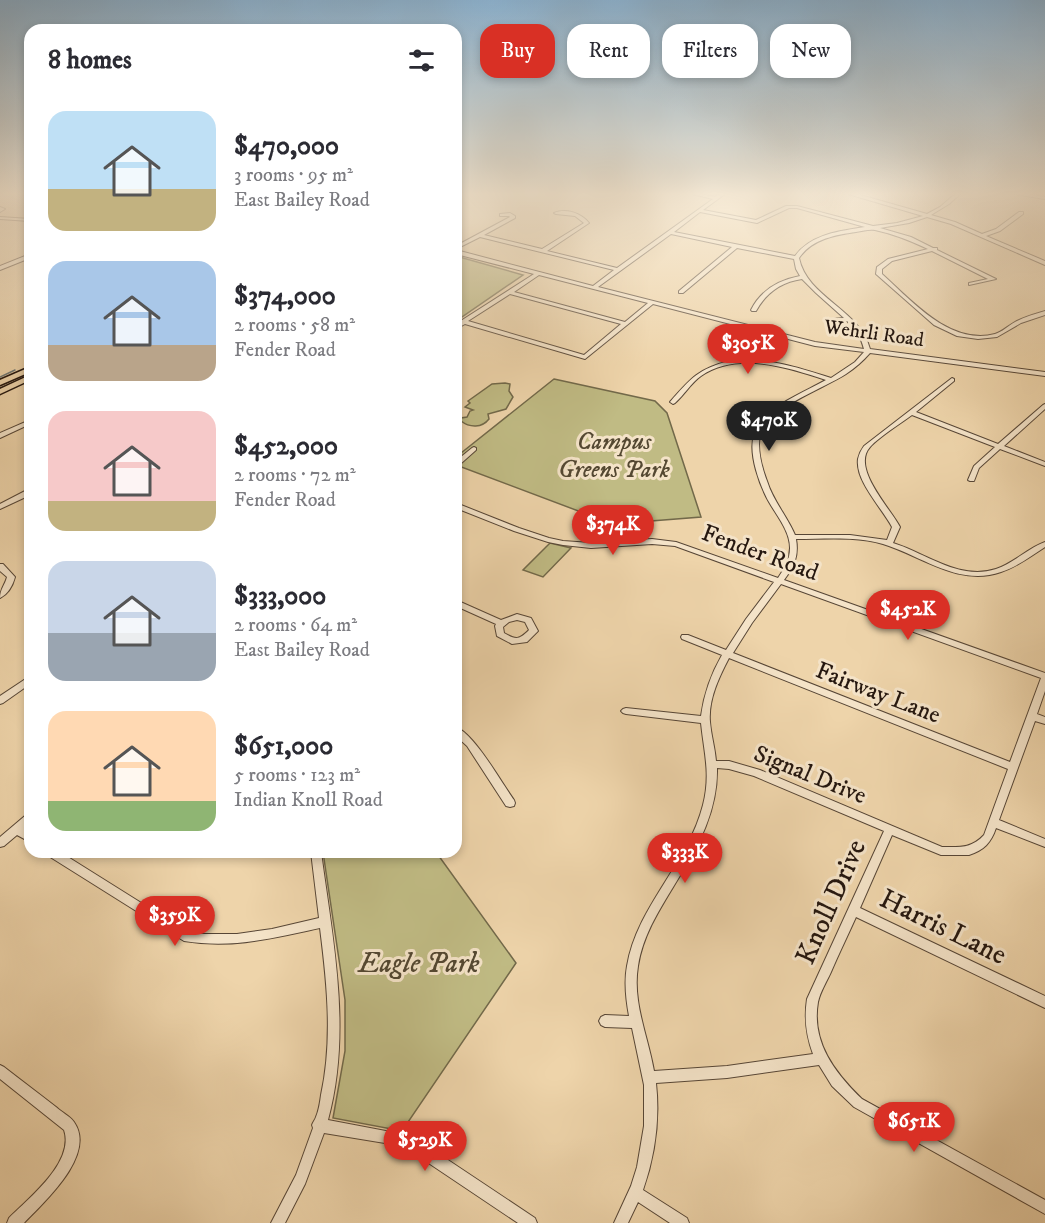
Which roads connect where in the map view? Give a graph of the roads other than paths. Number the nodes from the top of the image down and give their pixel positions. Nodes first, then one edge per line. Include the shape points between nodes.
1 (543, 251) edge
2 (646, 251) edge
3 (730, 251) edge
4 (758, 251) edge
5 (802, 251) edge
6 (926, 251) edge
7 (938, 251) edge
8 (1019, 251) edge
9 (462, 252) edge
10 (24, 258) edge
11 (796, 258) junction
12 (1045, 263) edge
13 (0, 268) edge
14 (619, 270) junction
15 (537, 274) junction
16 (803, 277) junction
17 (971, 284) dead end
18 (593, 288) junction
19 (509, 292) junction
20 (681, 292) dead end
21 (651, 303) junction
22 (754, 310) dead end
23 (1045, 313) edge
24 (848, 319) junction
25 (835, 320) dead end
26 (464, 322) joint
27 (626, 324) junction
28 (737, 340) dead end
29 (868, 352) junction
30 (734, 363) junction
31 (24, 372) edge
32 (1045, 374) edge
33 (24, 380) edge
34 (831, 380) junction
35 (952, 380) dead end
36 (0, 383) edge
37 (0, 392) edge
38 (673, 402) dead end
39 (1045, 406) edge
40 (911, 412) junction
41 (24, 425) edge
42 (0, 436) edge
43 (999, 446) junction
44 (474, 449) dead end
45 (462, 460) edge
46 (1045, 464) edge
47 (972, 480) dead end
48 (24, 495) edge
49 (0, 507) edge
50 (462, 507) edge
51 (792, 537) junction
52 (889, 544) junction
53 (1045, 544) edge
54 (0, 566) edge
55 (21, 579) dead end
56 (10, 581) junction
57 (779, 581) junction
58 (0, 596) edge
59 (462, 606) edge
60 (501, 623) dead end
61 (685, 637) dead end
62 (728, 655) junction
63 (1045, 677) edge
64 (24, 683) edge
65 (0, 701) edge
66 (626, 711) dead end
67 (1032, 716) junction
68 (705, 720) junction
69 (1045, 721) edge
70 (462, 736) edge
71 (712, 764) junction
72 (1013, 767) junction
73 (510, 803) dead end
74 (993, 822) junction
75 (24, 823) edge
76 (16, 829) junction
77 (889, 831) junction
78 (24, 834) edge
79 (0, 843) edge
80 (1045, 843) edge
81 (60, 858) edge
82 (317, 858) edge
83 (853, 910) junction
84 (324, 922) junction
85 (1045, 1002) edge
86 (605, 1021) dead end
87 (636, 1022) junction
88 (821, 1059) junction
89 (0, 1071) edge
90 (649, 1077) junction
91 (318, 1125) junction
92 (637, 1194) junction
93 (1045, 1207) edge
94 (14, 1223) edge
95 (278, 1223) edge
96 (530, 1223) edge
97 (621, 1223) edge
98 (682, 1223) edge

1 - 14 street
2 - 14 street
3 - 20 street
4 - 11 street
5 - 11 street
6 - 23 street via 890,260 879,270 883,280 940,327 969,336 989,336
7 - 17 street via 993,279
8 - 12 street
9 - 15 street, Wehrli Road
10 - 13 street
11 - 16 street via 796,267
14 - 18 street
15 - 18 street, Wehrli Road
15 - 19 street
16 - 22 street via 778,284
16 - 24 street
18 - 21 street, Wehrli Road
19 - 26 street
19 - 27 street
21 - 27 street
21 - 29 street, Wehrli Road via 789,338
24 - 25 street
24 - 29 street via 864,335
26 - 27 street via 585,357
28 - 30 street via 730,350
29 - 32 street, Wehrli Road
29 - 34 street
30 - 34 street via 783,366
30 - 38 street via 699,374
31 - 36 main road
33 - 37 main road
34 - 51 street via 772,415 756,439 766,490
35 - 40 street
39 - 43 street
40 - 43 street
40 - 52 street via 866,447 860,457 861,468 896,527
41 - 42 street
43 - 46 street
43 - 47 street via 976,467
44 - 45 street
48 - 49 street
50 - 57 street, Fender Road via 567,543 594,545 640,540 676,544
51 - 52 street via 856,538
51 - 57 street via 795,553
52 - 53 street via 954,570 978,574 999,570
54 - 56 street via 10,574
55 - 56 street
56 - 58 street
57 - 62 street
57 - 63 street, Fender Road
59 - 60 street
61 - 62 street, Fairway Lane
62 - 68 street via 711,688
62 - 72 street, Fairway Lane
63 - 67 street, Knoll Drive
64 - 65 street
66 - 68 street
67 - 69 street
67 - 72 street, Knoll Drive
68 - 71 street
70 - 73 street
71 - 77 street, Signal Drive via 757,773
71 - 87 street via 703,822 636,946 631,989
72 - 74 street, Knoll Drive
74 - 77 street, Knoll Drive via 983,843 963,853 941,852
74 - 80 street
75 - 76 street
76 - 78 street
76 - 79 street
77 - 83 street, Knoll Drive
81 - 84 street via 184,936 231,941
82 - 84 street
83 - 85 street, Harris Lane
83 - 88 street, Knoll Drive via 812,1006 813,1037
84 - 91 street via 334,1035 327,1095
86 - 87 street
87 - 90 street
88 - 90 street via 727,1072
88 - 93 street via 835,1081 858,1103
89 - 94 street via 69,1126 74,1140 65,1167
90 - 92 street via 649,1136
91 - 95 street via 309,1156
91 - 96 street via 391,1138 419,1149
92 - 97 street
92 - 98 street

